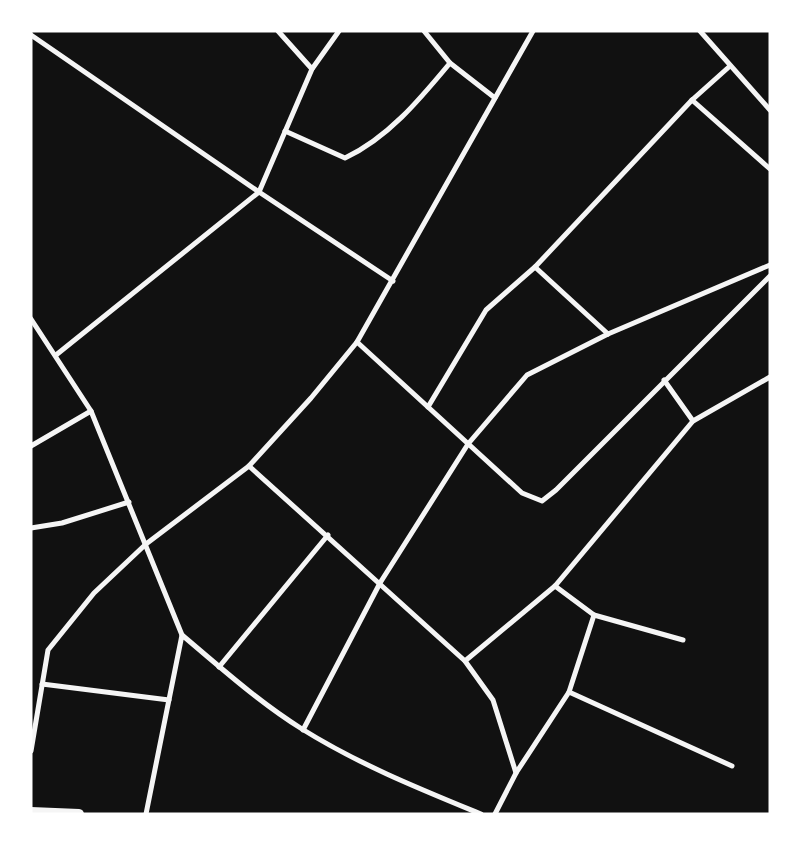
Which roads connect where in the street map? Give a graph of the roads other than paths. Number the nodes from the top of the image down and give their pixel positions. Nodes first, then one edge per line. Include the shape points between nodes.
1 (278, 31) edge
2 (339, 31) edge
3 (424, 31) edge
4 (533, 31) edge
5 (700, 31) edge
6 (31, 35) edge
7 (450, 63) junction
8 (730, 66) junction
9 (312, 68) junction
10 (495, 98) junction
11 (692, 100) junction
12 (770, 110) edge
13 (285, 131) junction
14 (770, 169) edge
15 (259, 192) junction
16 (770, 265) edge
17 (535, 266) junction
18 (770, 276) edge
19 (393, 281) junction
20 (31, 319) edge
21 (608, 334) junction
22 (357, 342) junction
23 (56, 356) junction
24 (770, 377) edge
25 (664, 380) junction
26 (428, 407) junction
27 (91, 411) junction
28 (693, 420) junction
29 (468, 444) junction
30 (31, 446) edge
31 (249, 466) junction
32 (129, 502) junction
33 (31, 528) edge
34 (328, 534) junction
35 (146, 544) junction
36 (380, 583) junction
37 (555, 586) junction
38 (594, 615) junction
39 (182, 635) junction
40 (683, 640) dead end
41 (465, 661) junction
42 (219, 666) junction
43 (42, 684) junction
44 (569, 692) junction
45 (169, 700) junction
46 (303, 730) junction
47 (31, 751) edge
48 (732, 766) dead end
49 (516, 773) junction
50 (31, 812) edge
51 (79, 814) edge
52 (146, 814) edge
53 (481, 814) edge
54 (495, 814) edge

1 - 9 street
2 - 9 street
3 - 7 street
4 - 10 street
5 - 8 street
6 - 15 street
7 - 10 street
7 - 13 street via 410,109 364,149 345,158
8 - 11 street
8 - 12 street
9 - 13 street
10 - 19 street
11 - 14 street
11 - 17 street
13 - 15 street
15 - 19 street
15 - 23 street
16 - 21 street
17 - 21 street
17 - 26 street via 486,310
18 - 25 street
19 - 22 street
20 - 23 street
21 - 29 street via 527,375
22 - 26 street
22 - 31 street
23 - 27 street
24 - 28 street
25 - 28 street
25 - 29 street via 556,490 542,500 522,493
26 - 29 street
27 - 30 street
27 - 32 street
28 - 37 street
29 - 36 street
31 - 34 street
31 - 35 street
32 - 33 street via 62,523
32 - 35 street
34 - 36 street
34 - 42 street
35 - 39 street
35 - 43 street via 94,593 48,650
36 - 41 street
36 - 46 street
37 - 38 street
37 - 41 street
38 - 40 street
38 - 44 street
39 - 42 street
39 - 45 street
41 - 49 street via 493,700
42 - 46 street
43 - 45 street
43 - 47 street
44 - 48 street
44 - 49 street
45 - 52 street
46 - 53 street via 390,776
49 - 54 street
50 - 51 main road

